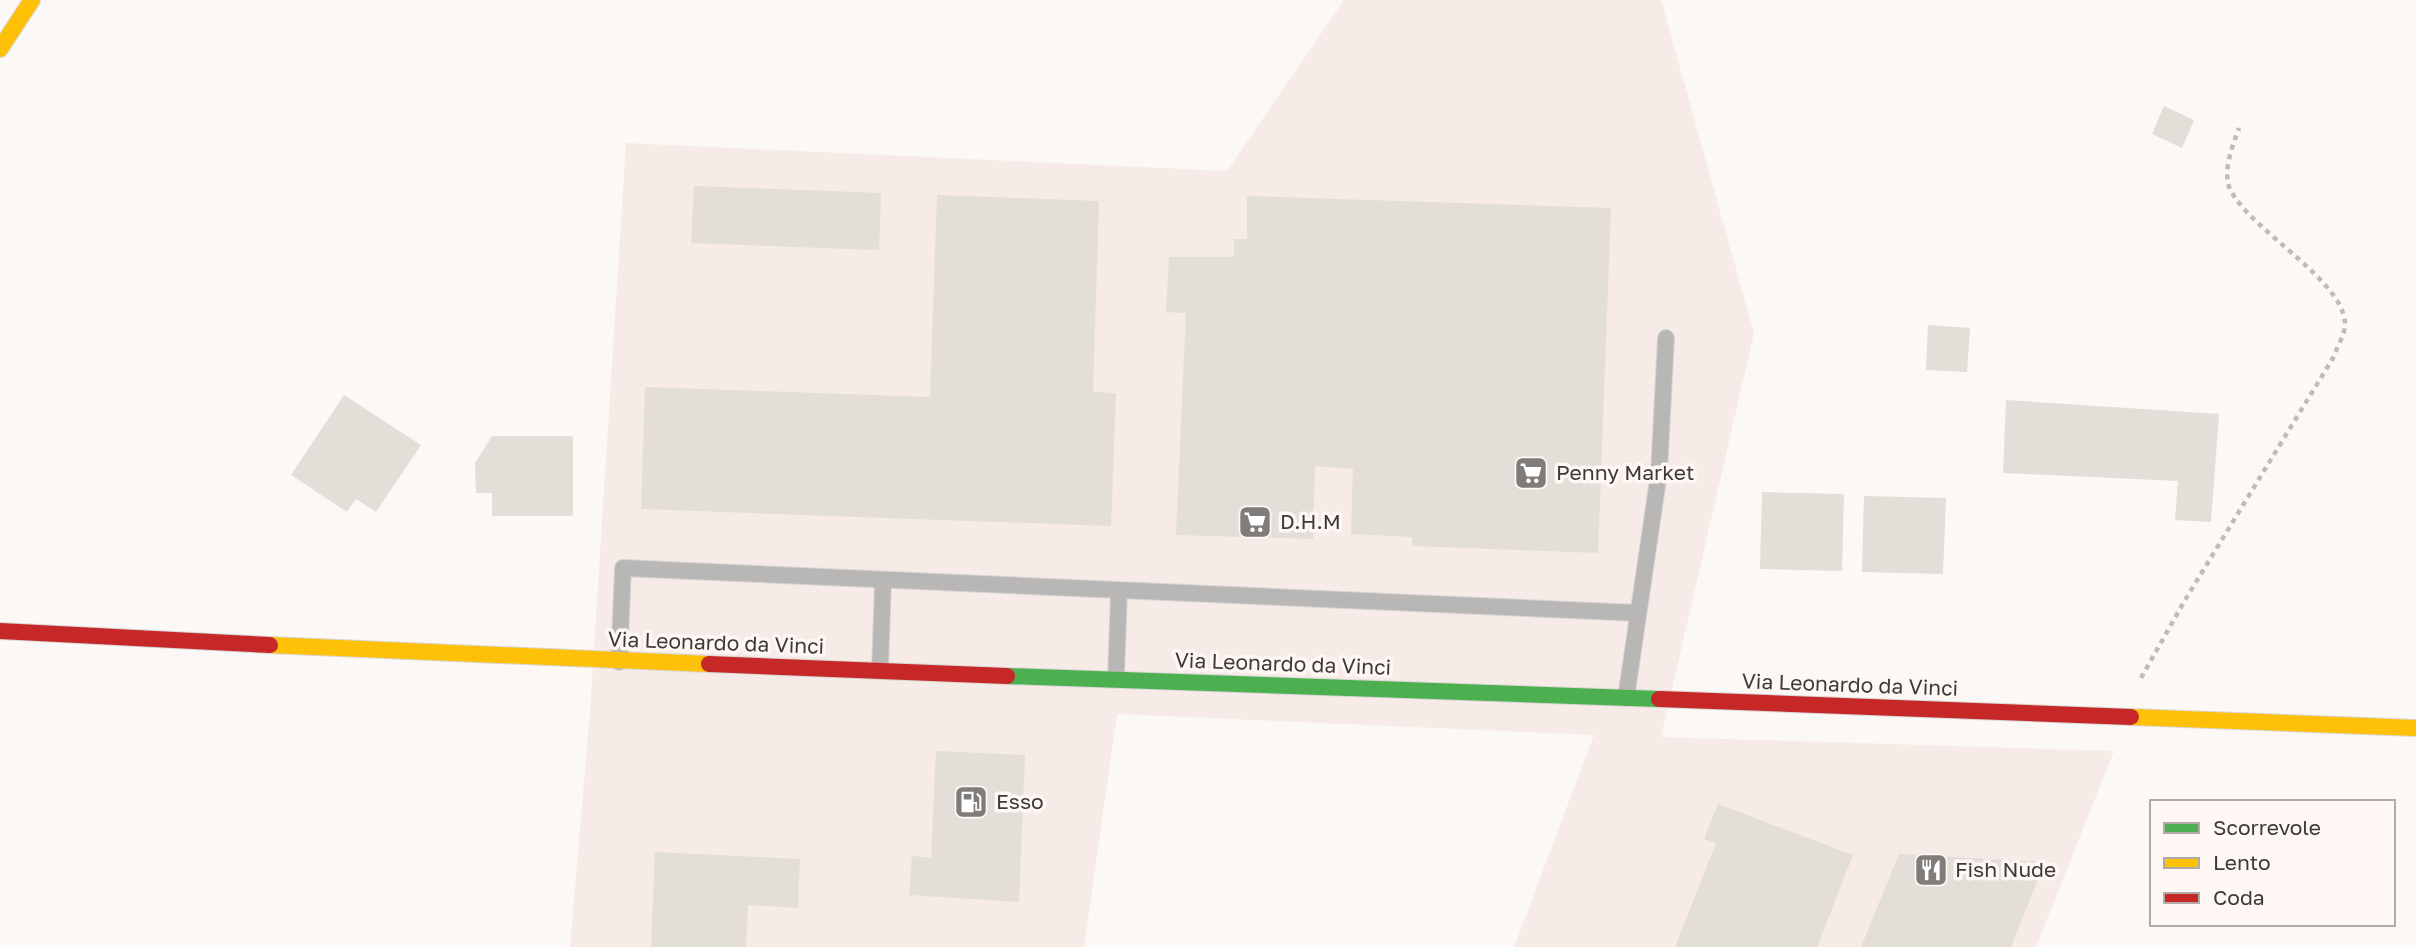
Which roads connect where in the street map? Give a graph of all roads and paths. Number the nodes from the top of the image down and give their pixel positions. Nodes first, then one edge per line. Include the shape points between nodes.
1 (32, 0) edge
2 (0, 48) edge
3 (2239, 128) dead end
4 (1666, 338) dead end
5 (883, 581) junction
6 (1119, 592) junction
7 (1638, 613) junction
8 (0, 631) edge
9 (619, 662) junction
10 (880, 669) junction
11 (1116, 678) junction
12 (1626, 698) junction
13 (2119, 716) junction
14 (2416, 728) edge

1 - 2 main road
3 - 13 path via 2229,159 2230,189 2336,297 2346,324 2333,358
4 - 7 lane via 1659,473
5 - 6 lane
5 - 9 lane via 623,568
5 - 10 lane
6 - 7 lane
6 - 11 lane
7 - 12 lane
8 - 9 main road, Via Leonardo da Vinci
9 - 10 main road, Via Leonardo da Vinci
10 - 11 main road, Via Leonardo da Vinci
11 - 12 main road, Via Leonardo da Vinci
12 - 13 main road, Via Leonardo da Vinci
13 - 14 main road, Via Leonardo da Vinci

